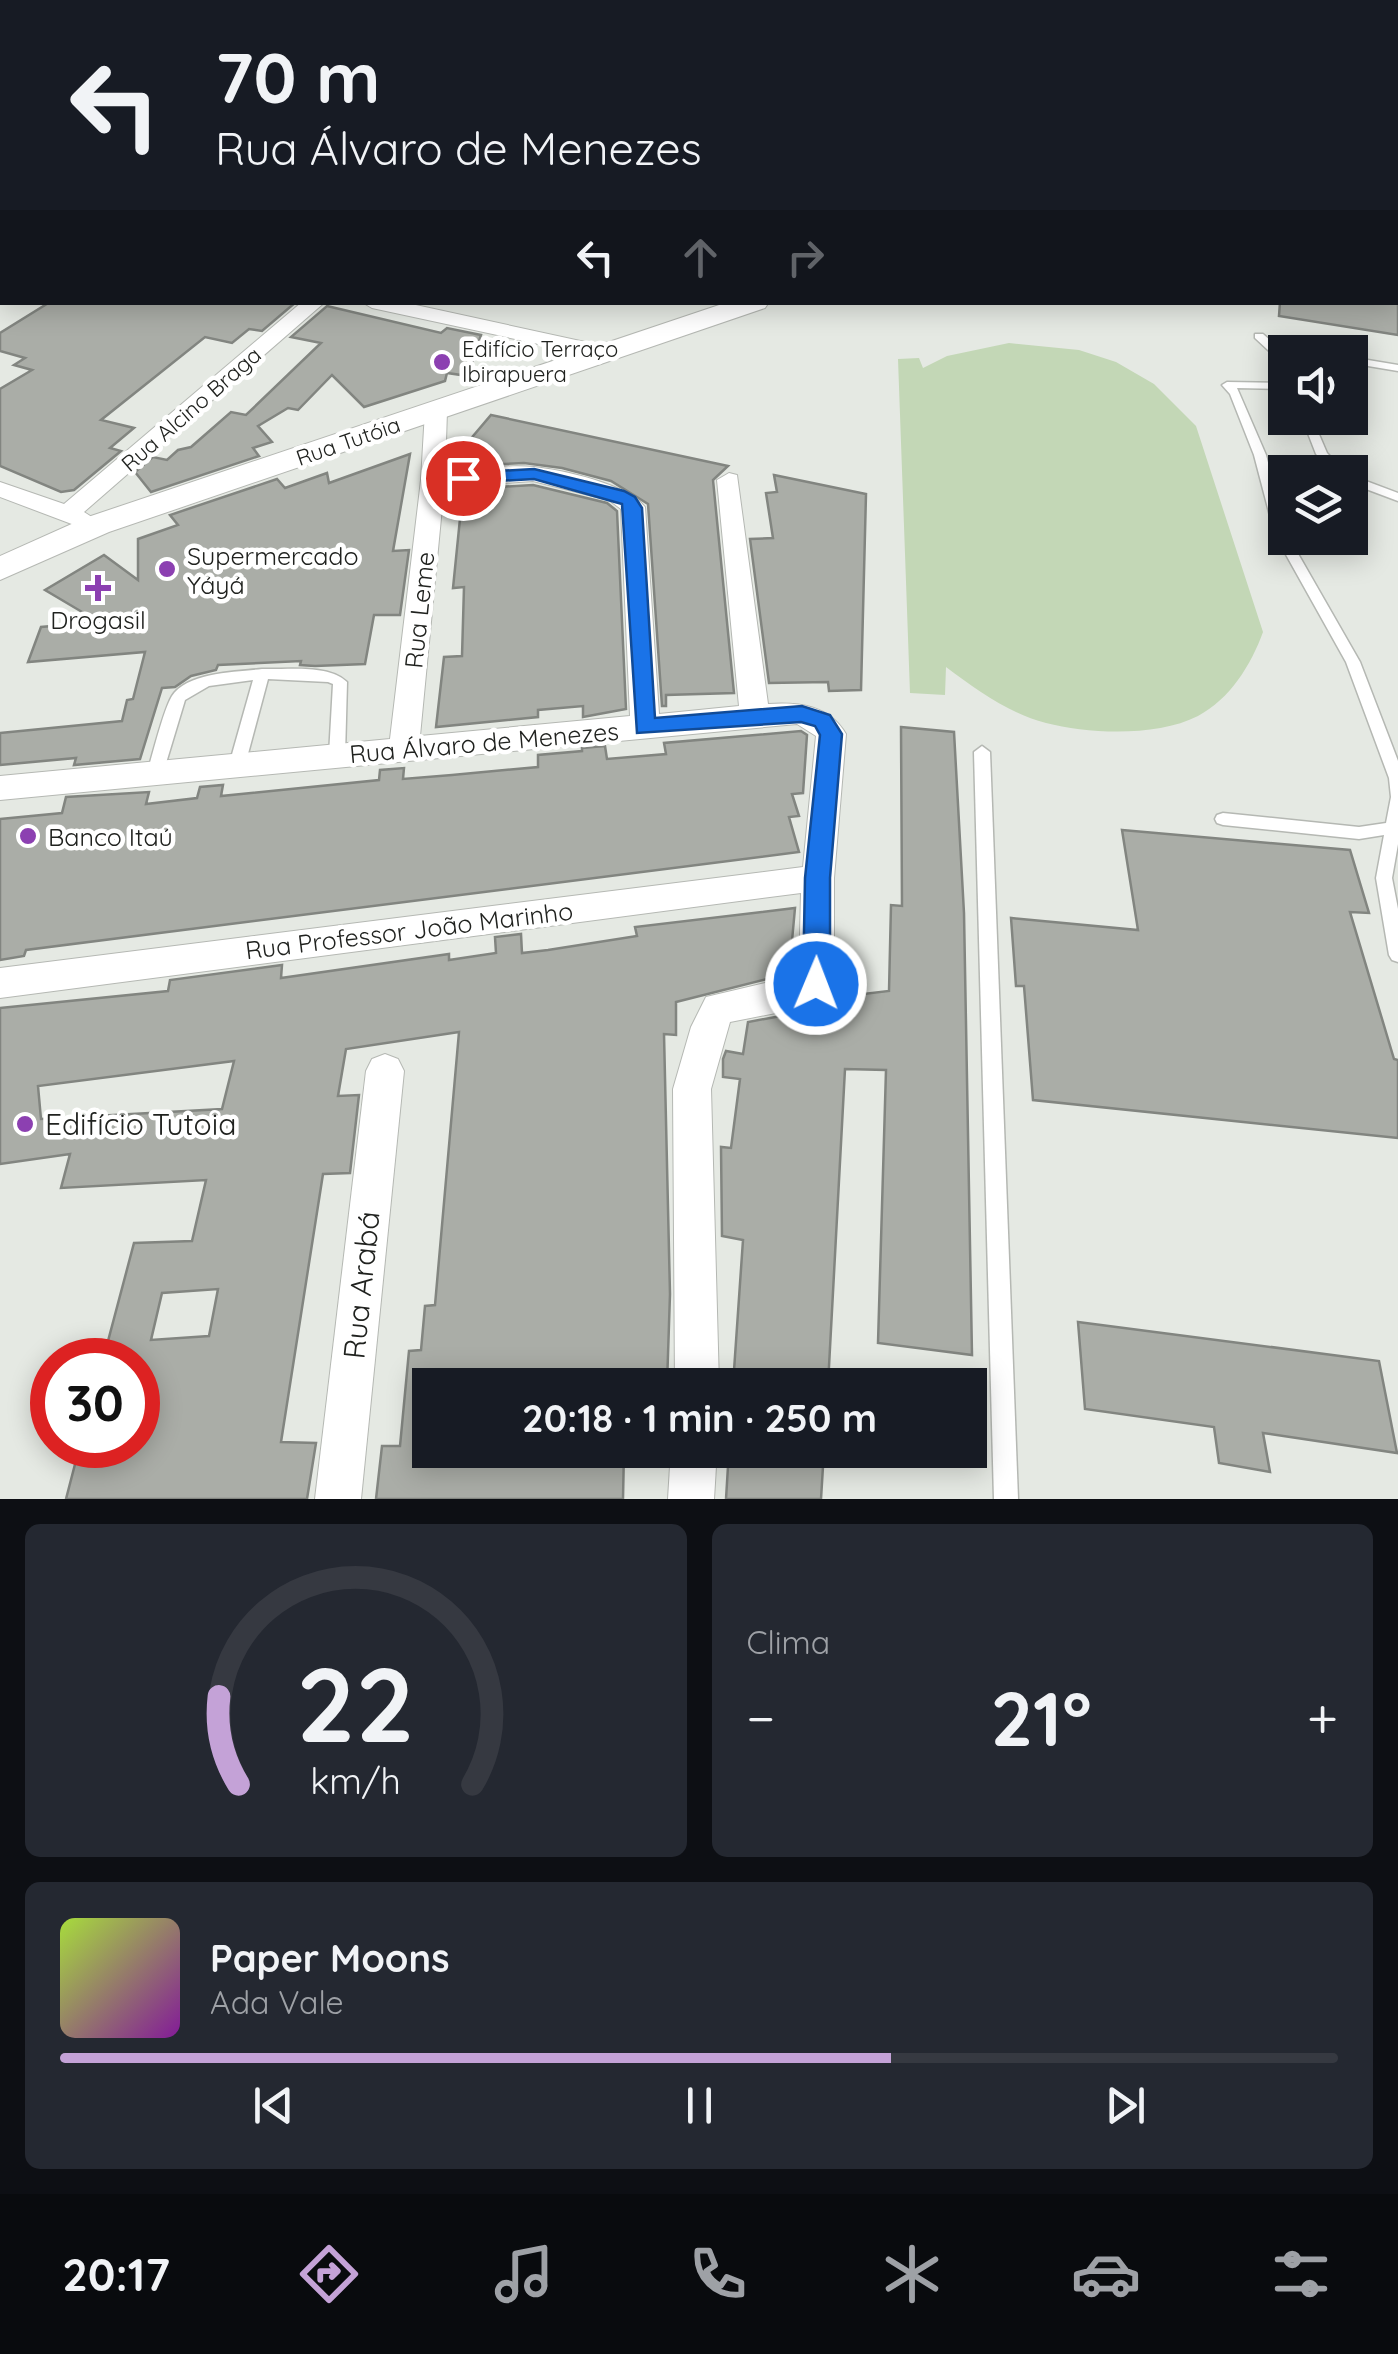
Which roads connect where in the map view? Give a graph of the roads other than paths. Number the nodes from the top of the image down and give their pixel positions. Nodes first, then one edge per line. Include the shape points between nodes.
1 (312, 305) edge
2 (386, 305) edge
3 (747, 305) edge
4 (1259, 336) dead end
5 (1268, 344) edge
6 (608, 353) junction
7 (1368, 363) edge
8 (1398, 368) edge
9 (1268, 386) edge
10 (436, 411) junction
11 (433, 480) junction
12 (730, 480) dead end
13 (106, 482) junction
14 (1368, 485) edge
15 (0, 489) edge
16 (1398, 496) edge
17 (136, 512) junction
18 (75, 526) junction
19 (0, 569) edge
20 (262, 674) junction
21 (755, 715) junction
22 (644, 728) junction
23 (404, 748) junction
24 (982, 752) dead end
25 (337, 755) junction
26 (237, 765) junction
27 (155, 774) junction
28 (0, 788) edge
29 (1398, 798) edge
30 (1223, 819) dead end
31 (1396, 829) edge
32 (818, 878) junction
33 (1398, 955) edge
34 (0, 983) edge
35 (385, 1071) dead end
36 (697, 1368) edge
37 (693, 1468) edge
38 (338, 1499) edge
39 (691, 1499) edge
40 (1006, 1499) edge

1 - 13 street, Rua Alcino Braga
2 - 6 street
3 - 6 street, Rua Tutóia
4 - 5 lane
6 - 10 street, Rua Tutóia
7 - 8 lane
9 - 29 lane via 1227,385 1260,455 1281,535 1353,662
10 - 11 street, Rua Leme
10 - 17 street, Rua Tutóia
11 - 22 street via 534,474 629,501
11 - 23 street, Rua Leme
12 - 21 street
13 - 17 street via 116,501
13 - 18 street, Rua Alcino Braga
14 - 16 lane
15 - 18 street
17 - 18 street, Rua Tutóia
18 - 19 street, Rua Tutóia
20 - 25 lane via 340,682
20 - 26 lane
20 - 27 lane via 186,689
21 - 22 street, Rua Álvaro de Menezes
21 - 32 street, Rua Álvaro de Menezes via 802,714 822,721 831,734
22 - 23 street, Rua Álvaro de Menezes
23 - 25 street, Rua Álvaro de Menezes
24 - 40 lane
25 - 26 street, Rua Álvaro de Menezes
26 - 27 street, Rua Álvaro de Menezes
27 - 28 street, Rua Álvaro de Menezes
29 - 31 lane
30 - 31 lane via 1360,833
31 - 33 lane via 1384,878
32 - 34 street, Rua Professor João Marinho
32 - 36 street, Rua Álvaro de Menezes via 816,984 719,1008 692,1089
35 - 38 street, Rua Arabá
37 - 39 street

